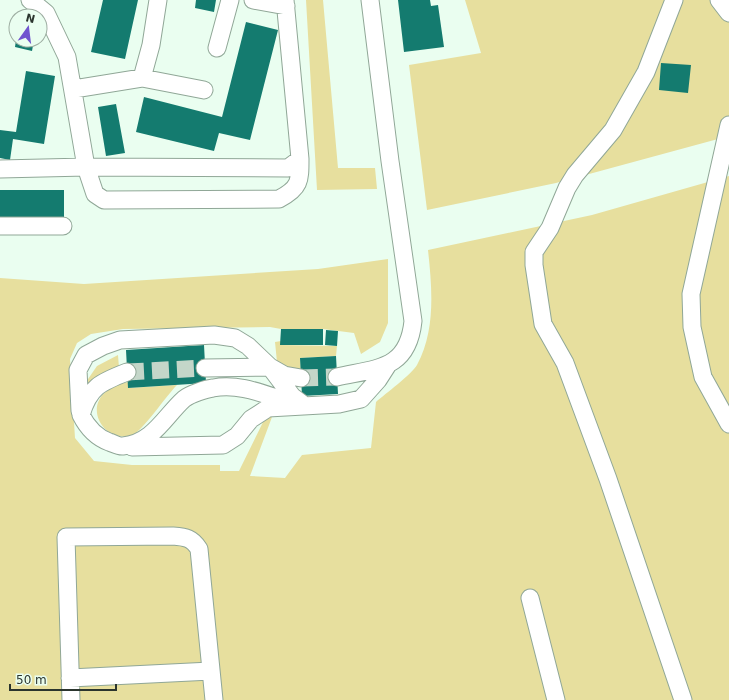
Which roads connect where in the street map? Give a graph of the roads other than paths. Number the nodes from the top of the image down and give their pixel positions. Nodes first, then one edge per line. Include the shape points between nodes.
1 (30, 0) edge
2 (158, 0) edge
3 (230, 0) edge
4 (253, 0) edge
5 (370, 0) edge
6 (674, 0) edge
7 (719, 0) edge
8 (286, 3) edge
9 (729, 14) edge
10 (217, 48) dead end
11 (142, 78) junction
12 (74, 89) junction
13 (204, 90) dead end
14 (729, 125) edge
15 (300, 159) junction
16 (86, 167) junction
17 (0, 169) edge
18 (0, 226) edge
19 (63, 226) dead end
20 (386, 366) junction
21 (270, 367) junction
22 (206, 368) tunnel mouth
23 (127, 372) tunnel mouth
24 (337, 377) tunnel mouth
25 (301, 378) tunnel mouth
26 (305, 406) junction
27 (81, 415) junction
28 (729, 424) edge
29 (122, 447) junction
30 (530, 598) dead end
31 (211, 671) junction
32 (70, 678) junction
33 (71, 700) edge
34 (214, 700) edge
35 (556, 700) edge
36 (683, 700) edge

1 - 12 street via 46,13 67,57
2 - 11 street via 151,45
3 - 10 street
4 - 8 street
5 - 20 street via 412,320 407,345 399,356
6 - 36 street via 646,72 613,130 567,188 550,228 534,252 534,265 544,324 565,363 608,479
7 - 9 street
8 - 15 street
11 - 12 street
11 - 13 street
12 - 16 street
14 - 28 street via 690,294 692,327 702,377
15 - 16 street via 288,168
15 - 16 street via 300,180 291,193 279,199 104,200 94,194
16 - 17 street
18 - 19 street
20 - 24 street
20 - 26 street via 378,380 360,400
21 - 22 street
21 - 25 street via 284,375
21 - 26 street via 292,396
21 - 27 street via 248,346 235,338 214,335 120,340 86,355 78,370
23 - 27 street via 104,380 85,399
26 - 29 street via 268,408 251,419 237,436 224,445
26 - 29 street via 245,388 213,388 185,398 165,422 145,439
27 - 29 street via 86,425 101,439
30 - 35 street
31 - 32 street
31 - 32 street via 202,569 199,549 194,541 187,537 173,536 66,537
31 - 34 street
32 - 33 street

